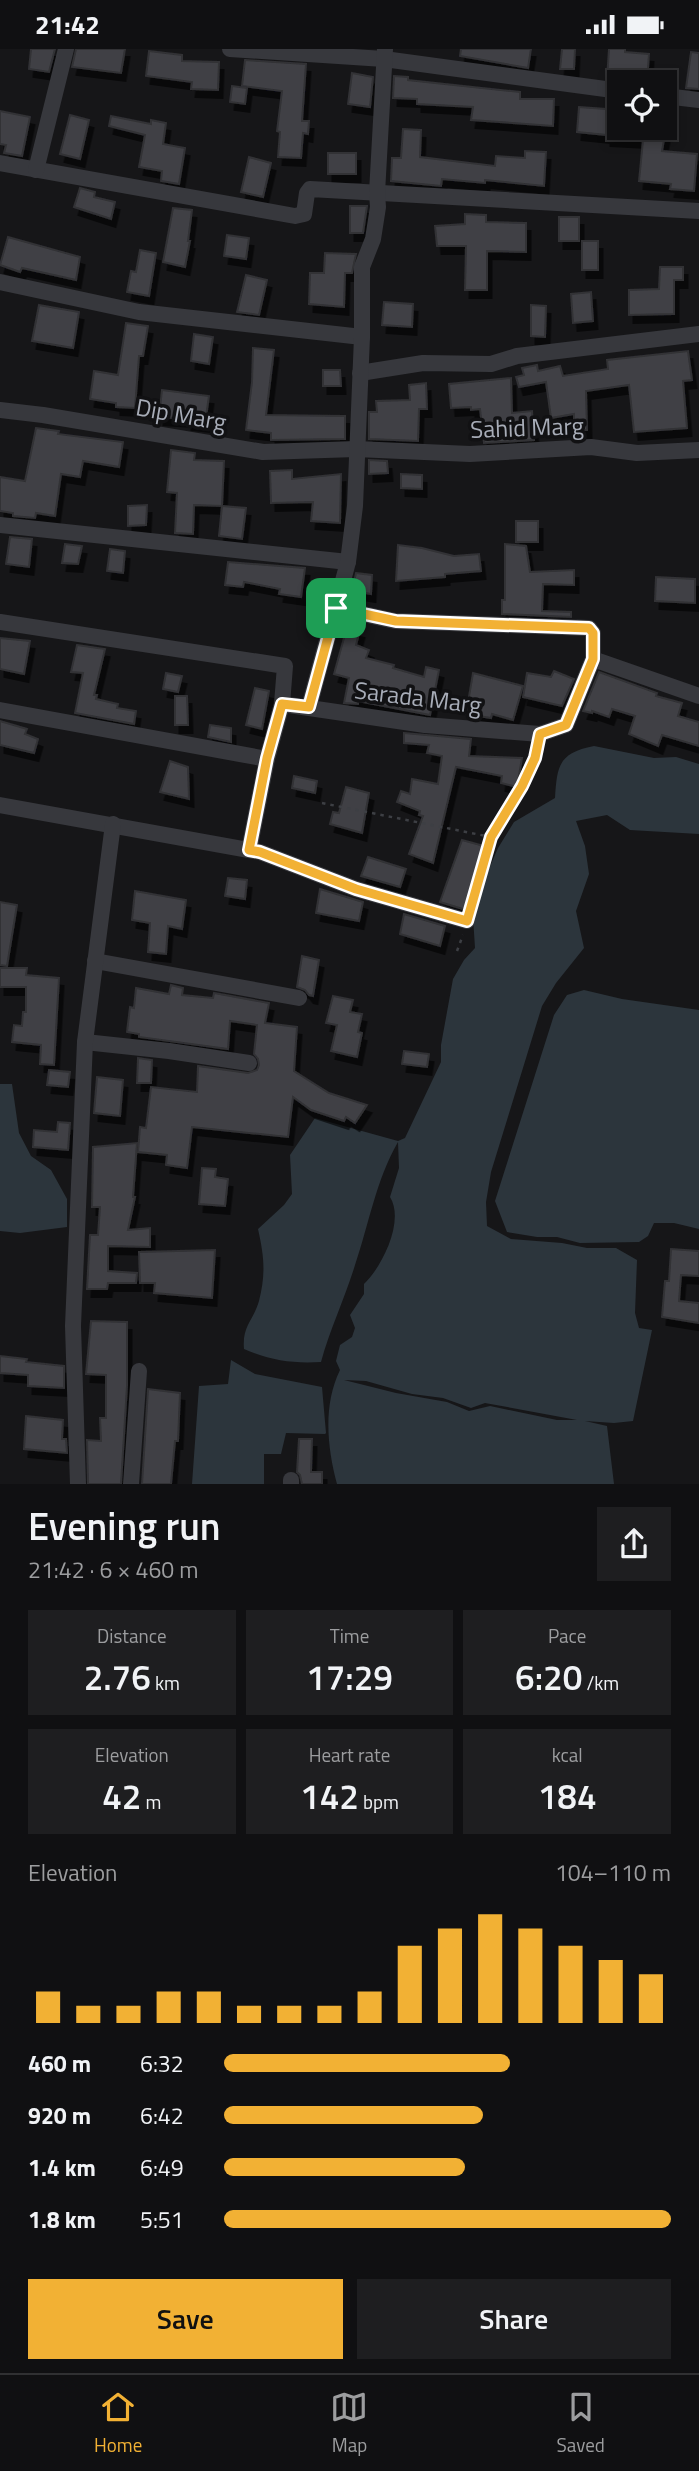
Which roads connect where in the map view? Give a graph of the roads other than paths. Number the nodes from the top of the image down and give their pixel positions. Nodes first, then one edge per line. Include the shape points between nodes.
1 (66, 49) edge
2 (230, 49) edge
3 (266, 50) edge
4 (384, 54) edge
5 (607, 89) edge
6 (677, 97) edge
7 (699, 100) edge
8 (0, 163) edge
9 (36, 170) junction
10 (377, 193) junction
11 (699, 211) edge
12 (0, 282) edge
13 (699, 334) edge
14 (362, 337) junction
15 (360, 373) junction
16 (0, 410) edge
17 (356, 449) junction
18 (699, 450) edge
19 (0, 525) edge
20 (348, 562) junction
21 (336, 608) junction
22 (0, 622) edge
23 (593, 659) junction
24 (699, 696) edge
25 (282, 704) junction
26 (309, 707) junction
27 (0, 710) edge
28 (267, 758) junction
29 (0, 805) edge
30 (113, 824) junction
31 (249, 850) junction
32 (467, 921) road end
33 (95, 961) junction
34 (299, 998) dead end
35 (85, 1042) junction
36 (249, 1063) dead end
37 (139, 1371) dead end
38 (78, 1484) edge
39 (131, 1484) edge

1 - 9 street
2 - 3 street
3 - 4 street
4 - 5 street
4 - 10 street
6 - 7 street
8 - 9 street
9 - 10 street via 295,216 304,213 310,189
10 - 11 street
10 - 14 street via 373,239 362,267
12 - 14 street via 139,311
13 - 15 street via 517,356 491,364 423,363
14 - 15 street
15 - 17 street
16 - 17 street, Dip Marg via 263,452
17 - 18 street, Sahid Marg via 470,454 591,447 637,453
17 - 20 street
19 - 20 street
20 - 21 street
21 - 23 street via 396,621 589,628
21 - 26 street
22 - 25 street via 279,664 285,666
23 - 24 street
23 - 26 street, Sarada Marg via 566,725 540,734 425,725
25 - 26 street, Sarada Marg
25 - 28 street
27 - 28 street
28 - 31 street
29 - 30 street
30 - 31 street
30 - 33 street
31 - 32 street via 356,889
33 - 34 street
33 - 35 street
35 - 36 street
35 - 38 street via 73,1326
37 - 39 street

